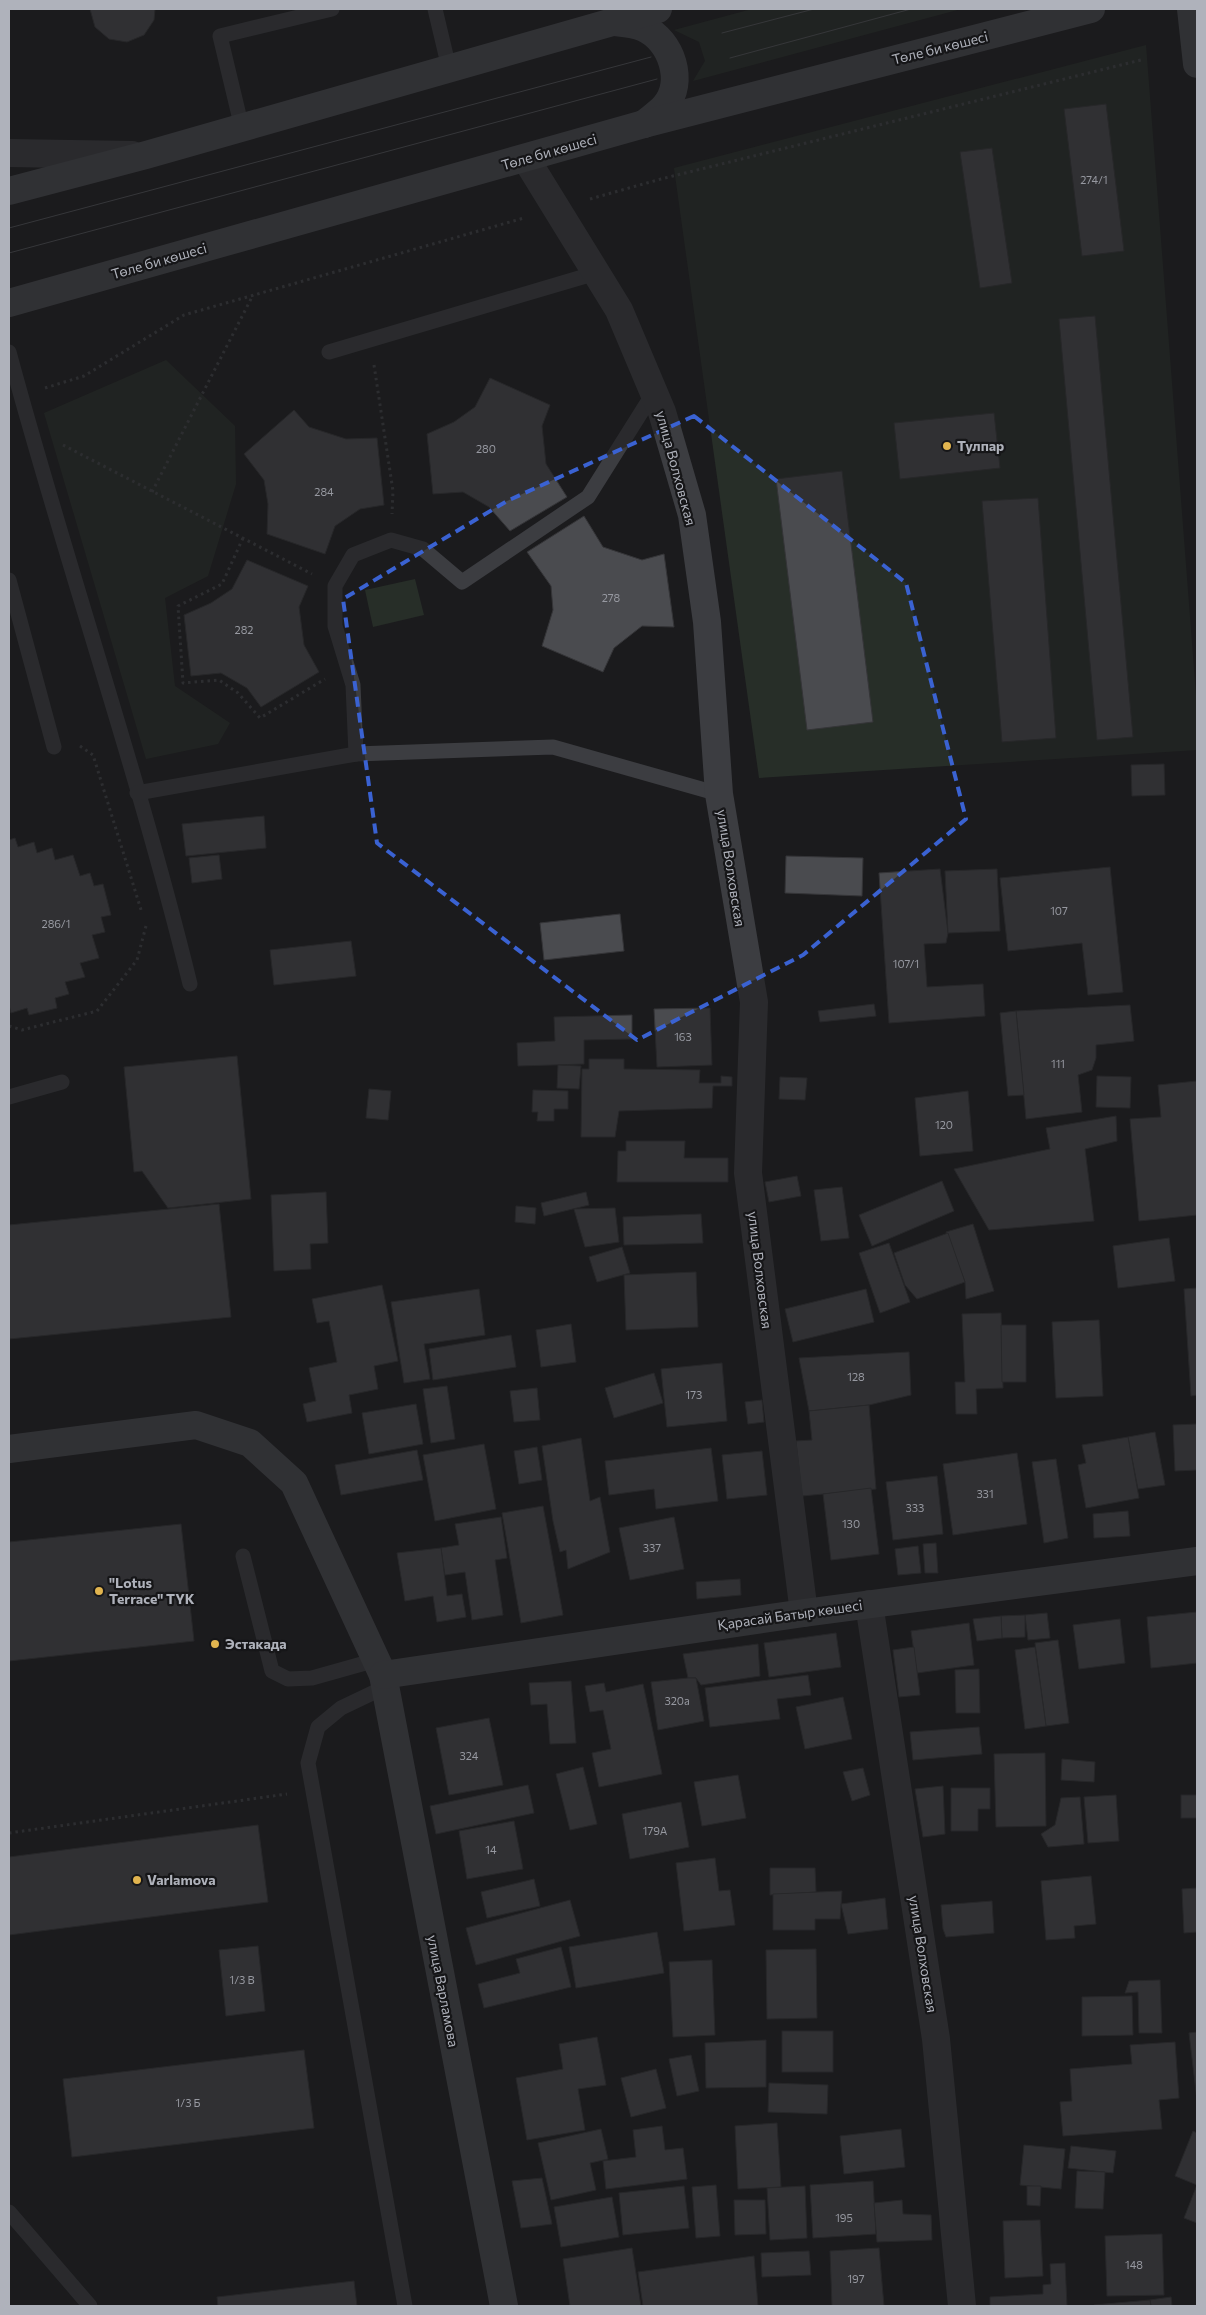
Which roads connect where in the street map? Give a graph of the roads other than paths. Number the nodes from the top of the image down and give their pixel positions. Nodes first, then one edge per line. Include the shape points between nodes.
1 (332, 9) edge
2 (435, 9) edge
3 (658, 9) edge
4 (1092, 9) edge
5 (1191, 9) edge
6 (613, 22) junction
7 (1197, 64) edge
8 (449, 68) junction
9 (644, 124) junction
10 (242, 128) junction
11 (9, 153) edge
12 (146, 155) junction
13 (526, 159) junction
14 (9, 192) edge
15 (596, 273) junction
16 (9, 303) edge
17 (9, 352) edge
18 (329, 352) dead end
19 (654, 392) junction
20 (9, 580) edge
21 (54, 747) dead end
22 (356, 754) junction
23 (137, 793) junction
24 (719, 794) junction
25 (190, 984) dead end
26 (62, 1082) dead end
27 (9, 1097) edge
28 (9, 1448) edge
29 (243, 1556) dead end
30 (1197, 1561) edge
31 (869, 1604) junction
32 (804, 1613) junction
33 (382, 1674) junction
34 (9, 2212) edge
35 (90, 2306) edge
36 (405, 2306) edge
37 (504, 2306) edge
38 (962, 2306) edge

1 - 10 lane via 220,36
2 - 8 lane
3 - 6 street
4 - 9 street, Төле би көшесі
5 - 7 street
6 - 8 street
6 - 9 street via 643,28 657,37 671,57 674,88 665,106
8 - 10 street
9 - 13 street, Төле би көшесі
10 - 12 street
11 - 12 street
12 - 14 street
13 - 15 street, улица Волховская
13 - 16 street, Төле би көшесі
15 - 18 lane
15 - 19 street, улица Волховская via 619,310
17 - 23 lane
19 - 22 lane via 588,497 462,582 423,549 391,540 353,555 335,586 335,626 353,685
19 - 24 street, улица Волховская via 692,515 707,622
20 - 21 lane
22 - 23 lane
22 - 24 lane via 553,747
23 - 25 lane via 164,875
24 - 32 street, улица Волховская via 754,1002 748,1173
26 - 27 lane
28 - 33 street, улица Варламова via 196,1426 250,1443 294,1483
29 - 33 lane via 272,1671 288,1679
30 - 31 street, Қарасай Батыр көшесі
31 - 32 street, Қарасай Батыр көшесі
31 - 38 street, улица Волховская via 936,2039
32 - 33 street, Қарасай Батыр көшесі
33 - 36 lane via 318,1727 308,1763
33 - 37 street, улица Варламова
34 - 35 lane

